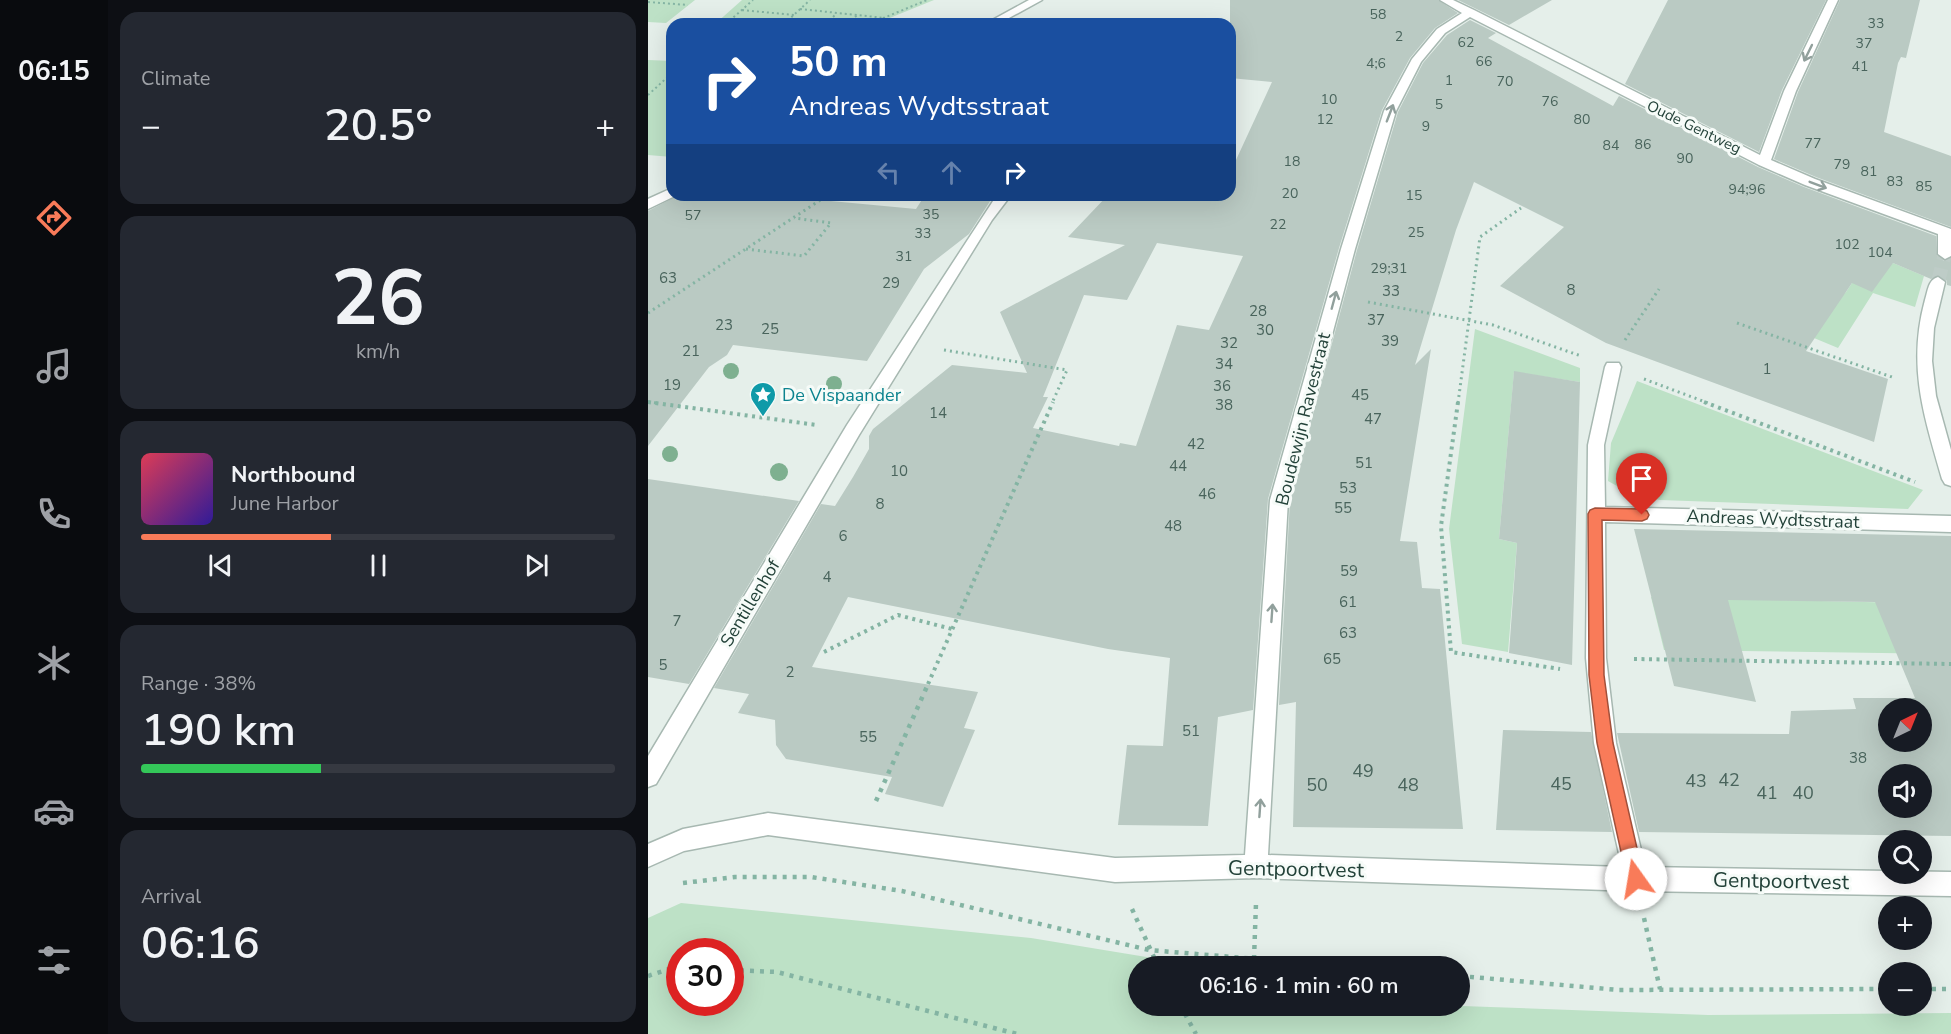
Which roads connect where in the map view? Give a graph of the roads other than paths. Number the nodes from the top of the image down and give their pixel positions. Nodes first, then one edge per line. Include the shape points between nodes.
1 (1037, 0) edge
2 (1445, 0) edge
3 (1833, 0) edge
4 (1470, 12) junction
5 (1002, 18) edge
6 (1764, 162) junction
7 (666, 195) edge
8 (1000, 201) edge
9 (648, 205) edge
10 (1948, 233) edge
11 (1945, 254) dead end
12 (1938, 282) tunnel mouth
13 (1613, 368) road end
14 (1951, 479) edge
15 (1595, 514) junction
16 (1951, 524) edge
17 (648, 776) edge
18 (648, 856) edge
19 (1257, 866) junction
20 (1636, 879) junction
21 (1951, 884) edge

1 - 5 street
2 - 4 street, Oude Gentweg
3 -> 6 street via 1790,91
4 - 6 street, Oude Gentweg
19 -> 4 street, Boudewijn Ravestraat via 1280,500 1334,296 1390,111 1416,61 1441,31
6 -> 10 street, Oude Gentweg
7 - 9 street
8 - 17 street, Sentillenhof via 853,430
10 - 11 street
12 - 14 street via 1924,346 1927,389
13 - 15 street via 1596,446
15 - 16 street, Andreas Wydtsstraat
15 - 20 street via 1596,667 1605,743
18 - 19 street, Gentpoortvest via 683,840 768,824 1114,870
19 - 20 street, Gentpoortvest
20 - 21 street, Gentpoortvest

